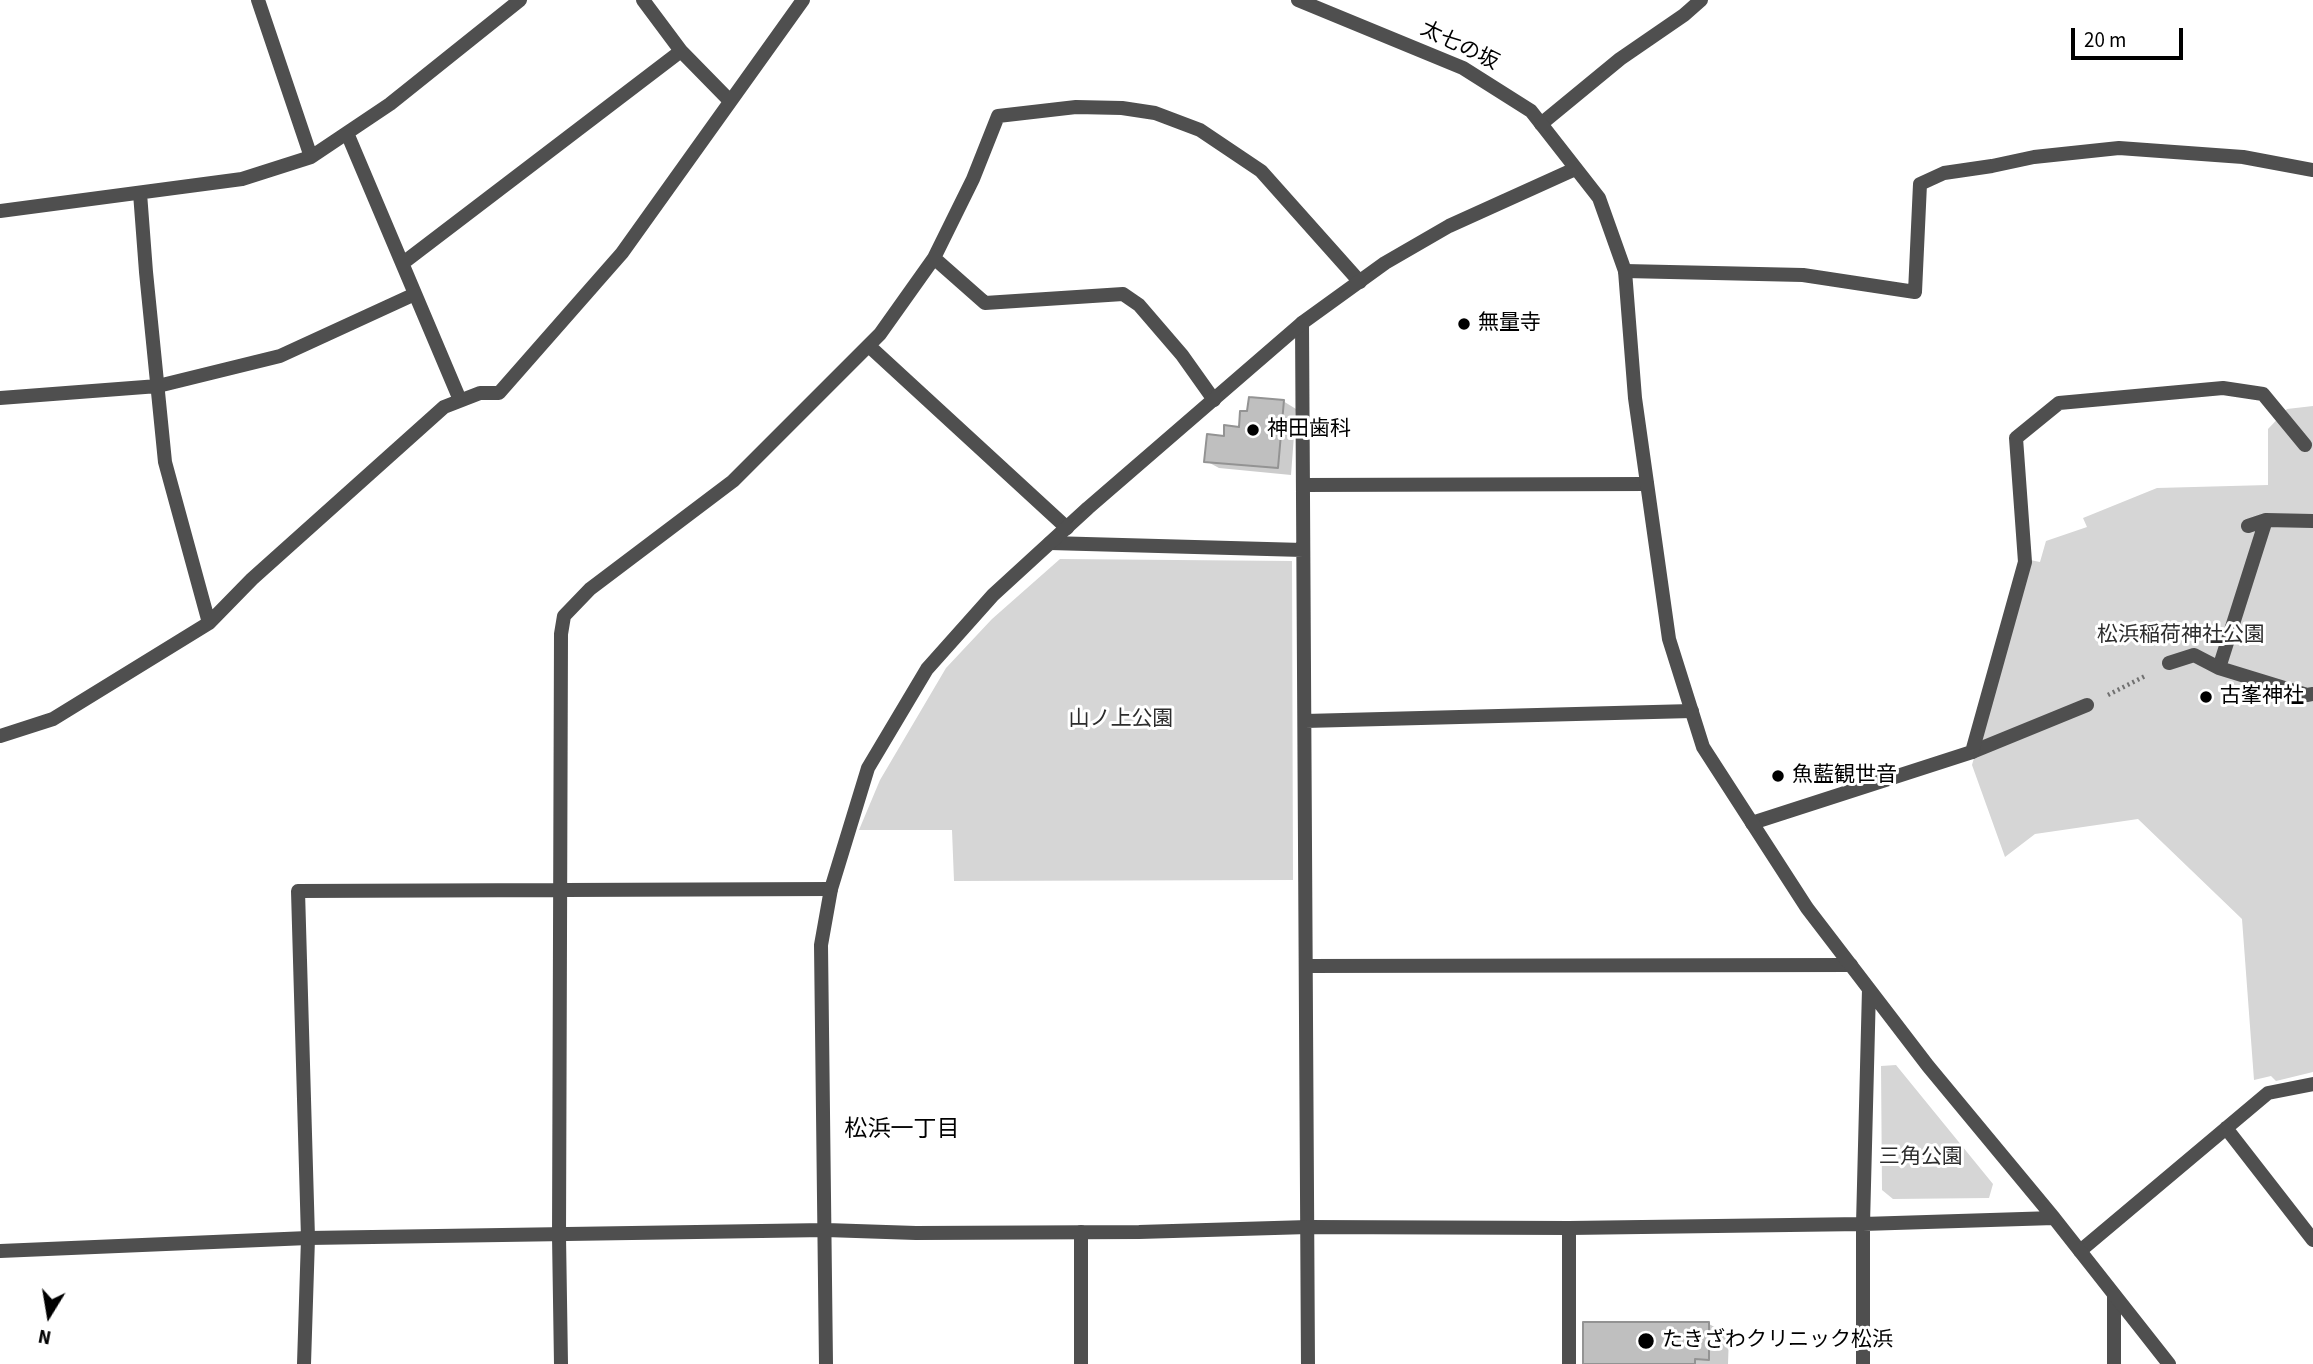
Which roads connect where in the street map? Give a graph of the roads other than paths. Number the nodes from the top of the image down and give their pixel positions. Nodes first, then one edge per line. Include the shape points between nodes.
1 (258, 0) edge
2 (520, 0) edge
3 (643, 0) edge
4 (803, 0) edge
5 (1298, 0) edge
6 (1701, 0) edge
7 (681, 51) junction
8 (729, 100) junction
9 (1541, 124) junction
10 (347, 133) junction
11 (311, 157) junction
12 (1575, 169) junction
13 (2313, 170) edge
14 (140, 193) junction
15 (0, 211) edge
16 (934, 258) junction
17 (403, 263) junction
18 (1625, 271) junction
19 (1360, 282) junction
20 (415, 294) junction
21 (1302, 323) junction
22 (869, 346) junction
23 (158, 386) junction
24 (0, 398) edge
25 (460, 400) junction
26 (1214, 400) junction
27 (2305, 445) dead end
28 (1647, 484) junction
29 (1303, 485) junction
30 (2266, 520) junction
31 (2313, 521) edge
32 (2248, 526) dead end
33 (1067, 528) junction
34 (1050, 543) junction
35 (1303, 550) junction
36 (209, 623) junction
37 (2169, 663) road end
38 (2218, 668) junction
39 (2313, 694) edge
40 (2087, 705) road end
41 (1692, 711) junction
42 (1305, 720) junction
43 (0, 736) edge
44 (1972, 752) junction
45 (1752, 823) junction
46 (831, 889) junction
47 (560, 890) junction
48 (1851, 965) junction
49 (1306, 966) junction
50 (1869, 989) junction
51 (2313, 1084) edge
52 (2226, 1128) junction
53 (2054, 1218) junction
54 (1863, 1224) junction
55 (1308, 1227) junction
56 (1569, 1228) junction
57 (826, 1230) junction
58 (1081, 1232) junction
59 (559, 1236) junction
60 (308, 1238) junction
61 (2313, 1240) edge
62 (0, 1251) edge
63 (2080, 1251) junction
64 (2114, 1295) junction
65 (304, 1364) edge
66 (561, 1364) edge
67 (826, 1364) edge
68 (1081, 1364) edge
69 (1308, 1364) edge
70 (1569, 1364) edge
71 (1863, 1364) edge
72 (2113, 1364) edge
73 (2169, 1364) edge

1 - 11 street
2 - 10 street
3 - 7 street
4 - 8 street
5 - 9 street, 太七の坂 via 1463,68 1531,111
6 - 9 street
7 - 8 street
7 - 17 street
8 - 25 street via 622,253 499,393
9 - 12 street, 太七の坂
10 - 11 street
10 - 17 street
11 - 14 street via 242,179
12 - 18 street, 太七の坂 via 1599,198
12 - 19 street via 1449,226
13 - 18 street via 2243,157 2119,148 1944,173 1920,184 1915,292 1803,275
14 - 15 street
14 - 23 street
16 - 19 street via 998,116 1076,107 1122,108 1155,113 1200,130 1261,171
16 - 22 street
16 - 26 street via 985,303 1123,294 1139,305 1182,355
17 - 20 street
18 - 28 street, 太七の坂
19 - 21 street
20 - 23 street via 280,356
20 - 25 street
21 - 26 street
21 - 29 street
22 - 33 street
22 - 47 street via 733,481 590,589 564,616
23 - 24 street
23 - 36 street via 166,462
25 - 36 street via 444,407
26 - 33 street
27 - 44 street via 2263,394 2223,388 2059,402 2016,438 2025,562
28 - 29 street
28 - 41 street, 太七の坂 via 1669,639
29 - 35 street
30 - 31 street
30 - 32 street
30 - 38 street
33 - 34 street
34 - 35 street
34 - 46 street via 993,594 927,669 868,768
35 - 42 street
36 - 43 street via 53,719
37 - 38 street via 2194,655
38 - 39 street
40 - 44 street
41 - 42 street
41 - 45 street, 太七の坂 via 1703,747
42 - 49 street
44 - 45 street
45 - 48 street, 太七の坂
46 - 47 street
46 - 57 street via 821,945
47 - 59 street
47 - 60 street via 298,891
48 - 49 street
48 - 50 street, 太七の坂
49 - 55 street
50 - 53 street, 太七の坂
50 - 54 street
51 - 52 street via 2267,1093
52 - 61 street
52 - 63 street
53 - 54 street
53 - 63 street, 太七の坂
54 - 56 street
54 - 71 street
55 - 56 street
55 - 58 street
55 - 69 street
56 - 70 street
57 - 58 street
57 - 59 street
57 - 67 street
58 - 68 street
59 - 60 street
59 - 66 street
60 - 62 street
60 - 65 street
63 - 64 street, 太七の坂
64 - 72 street
64 - 73 street, 太七の坂

